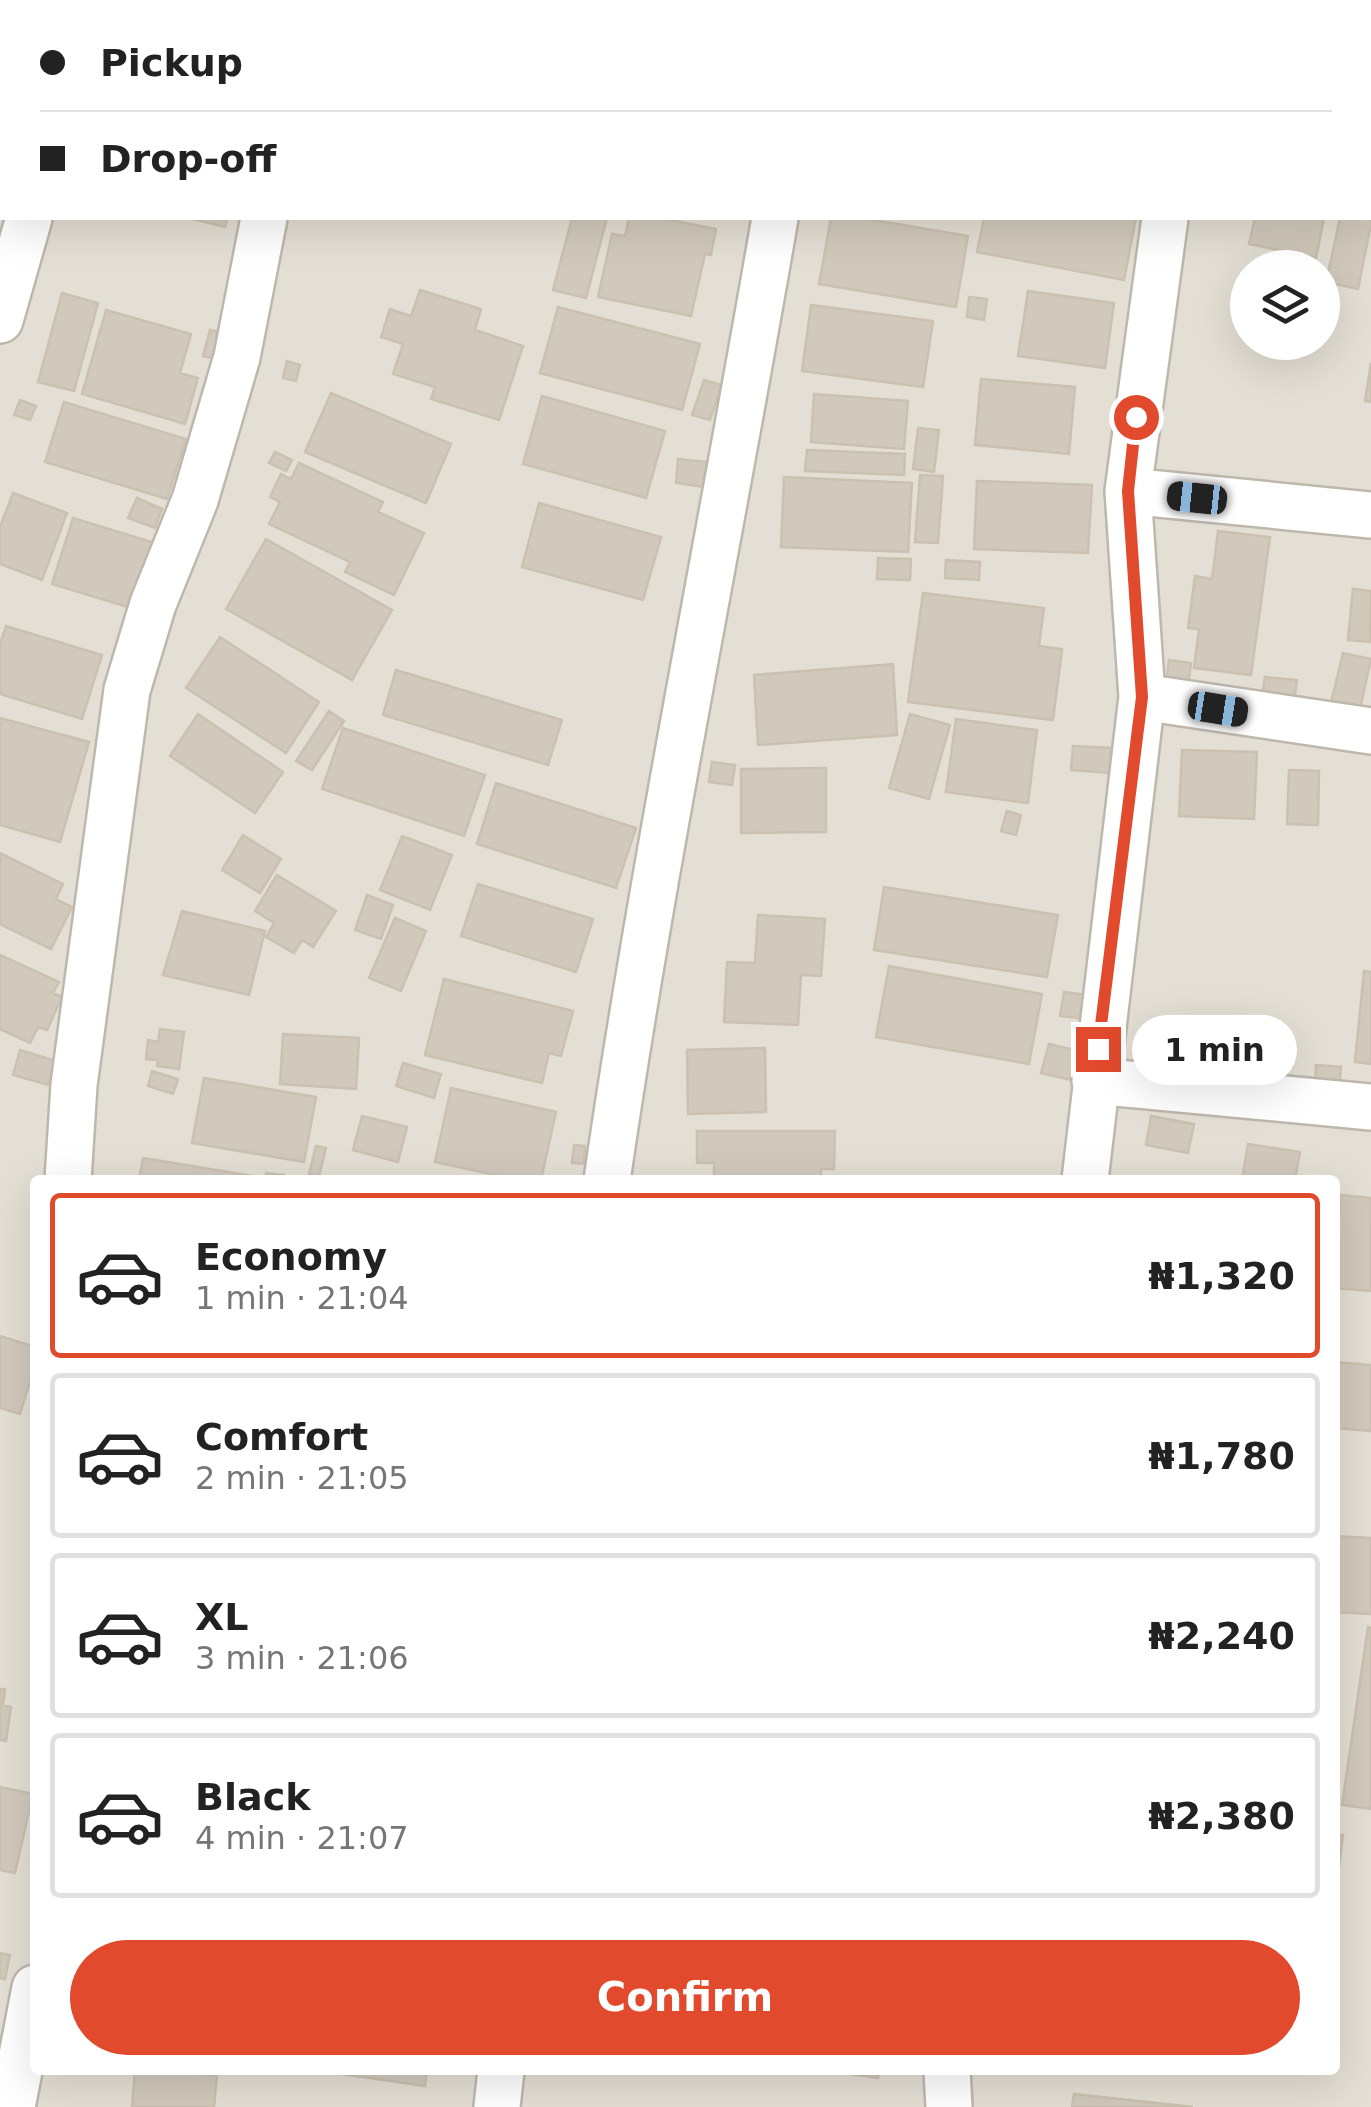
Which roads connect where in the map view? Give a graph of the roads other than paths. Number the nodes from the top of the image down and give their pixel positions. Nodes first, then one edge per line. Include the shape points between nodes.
1 (29, 220) edge
2 (264, 220) edge
3 (775, 220) edge
4 (1165, 220) edge
5 (0, 320) edge
6 (1128, 491) junction
7 (1371, 514) edge
8 (1142, 697) junction
9 (1371, 732) edge
10 (1094, 1080) junction
11 (1371, 1107) edge
12 (68, 1175) edge
13 (609, 1175) edge
14 (1086, 1175) edge
15 (30, 2014) edge
16 (500, 2075) edge
17 (947, 2075) edge
18 (12, 2107) edge
19 (497, 2107) edge
20 (948, 2107) edge

1 - 5 street
2 - 12 street via 237,357 128,690 76,1066
3 - 13 street via 638,963
4 - 6 street
6 - 7 street
6 - 8 street
8 - 9 street
8 - 10 street
10 - 11 street
10 - 14 street
15 - 18 street
16 - 19 street
17 - 20 street

